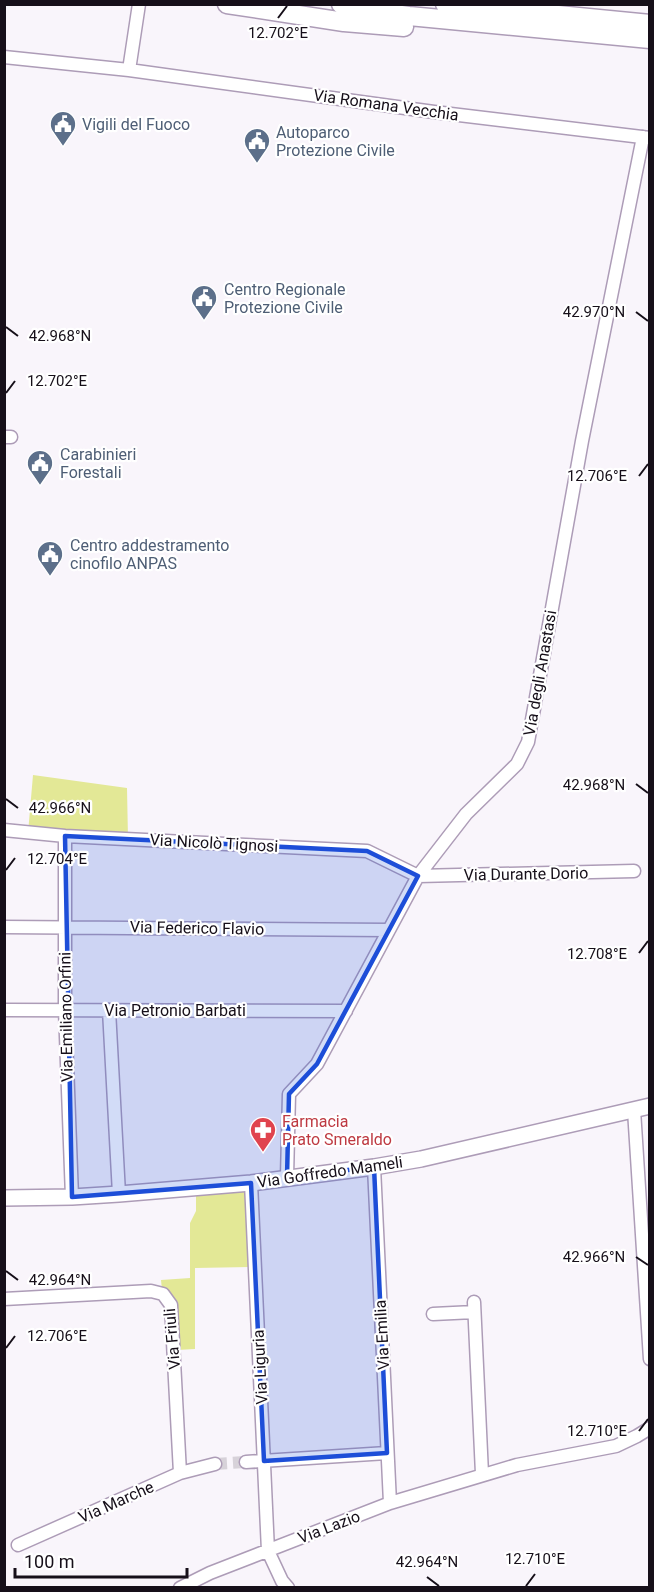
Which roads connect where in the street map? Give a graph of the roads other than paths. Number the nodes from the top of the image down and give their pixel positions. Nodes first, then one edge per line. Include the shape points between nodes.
1 (139, 4) edge
2 (227, 4) edge
3 (341, 4) edge
4 (445, 4) edge
5 (650, 24) edge
6 (493, 25) junction
7 (650, 39) edge
8 (4, 57) edge
9 (129, 70) junction
10 (646, 137) edge
11 (4, 830) edge
12 (65, 836) junction
13 (634, 871) dead end
14 (418, 876) junction
15 (4, 927) edge
16 (65, 927) junction
17 (389, 930) junction
18 (4, 1010) edge
19 (65, 1010) junction
20 (109, 1010) junction
21 (346, 1011) junction
22 (650, 1106) edge
23 (634, 1110) junction
24 (374, 1167) junction
25 (287, 1178) junction
26 (251, 1183) junction
27 (119, 1194) junction
28 (72, 1197) junction
29 (4, 1198) edge
30 (4, 1299) edge
31 (433, 1314) dead end
32 (650, 1359) edge
33 (650, 1428) edge
34 (387, 1453) junction
35 (264, 1461) junction
36 (246, 1462) tunnel mouth
37 (215, 1464) tunnel mouth
38 (180, 1473) junction
39 (482, 1474) junction
40 (390, 1503) junction
41 (18, 1545) dead end
42 (268, 1551) junction
43 (210, 1573) junction
44 (180, 1587) edge
45 (214, 1587) edge
46 (288, 1587) edge

1 - 9 street
2 - 6 highway via 344,22 443,30
3 - 6 highway
4 - 5 highway
6 - 7 highway
8 - 9 street, Via Romana Vecchia
9 - 10 street, Via Romana Vecchia
10 - 14 street, Via degli Anastasi via 582,441 528,742 518,764 466,814
11 - 12 street, Via Nicolò Tignosi
12 - 14 street, Via Nicolò Tignosi via 367,851
12 - 16 street, Via Emiliano Orfini
13 - 14 street, Via Durante Dorio
14 - 17 street, Via degli Anastasi
15 - 16 street, Via Federico Flavio
16 - 17 street, Via Federico Flavio
16 - 19 street, Via Emiliano Orfini
17 - 21 street, Via degli Anastasi
18 - 19 street, Via Petronio Barbati
19 - 20 street, Via Petronio Barbati
19 - 28 street, Via Emiliano Orfini
20 - 21 street, Via Petronio Barbati
20 - 27 street
21 - 25 street, Via degli Anastasi via 317,1064 290,1094
22 - 23 main road, Via Goffredo Mameli
23 - 24 main road, Via Goffredo Mameli
23 - 32 street
24 - 25 main road, Via Goffredo Mameli
24 - 34 street, Via Emilia
25 - 26 main road, Via Goffredo Mameli
26 - 27 main road, Via Goffredo Mameli
26 - 35 street, Via Liguria
27 - 28 main road, Via Goffredo Mameli
28 - 29 main road, Via Goffredo Mameli
30 - 38 street, Via Friuli via 151,1291 163,1294 171,1305
31 - 39 street via 474,1307
33 - 39 street, Via Lazio via 616,1446
34 - 35 street
34 - 40 street, Via Emilia
35 - 36 street
35 - 42 street, Via Liguria
37 - 38 street, Via Marche
38 - 41 street, Via Marche
39 - 40 street, Via Lazio
40 - 42 street, Via Lazio
42 - 43 street, Via Lazio
42 - 46 street
43 - 44 street, Via Lazio
43 - 45 street

